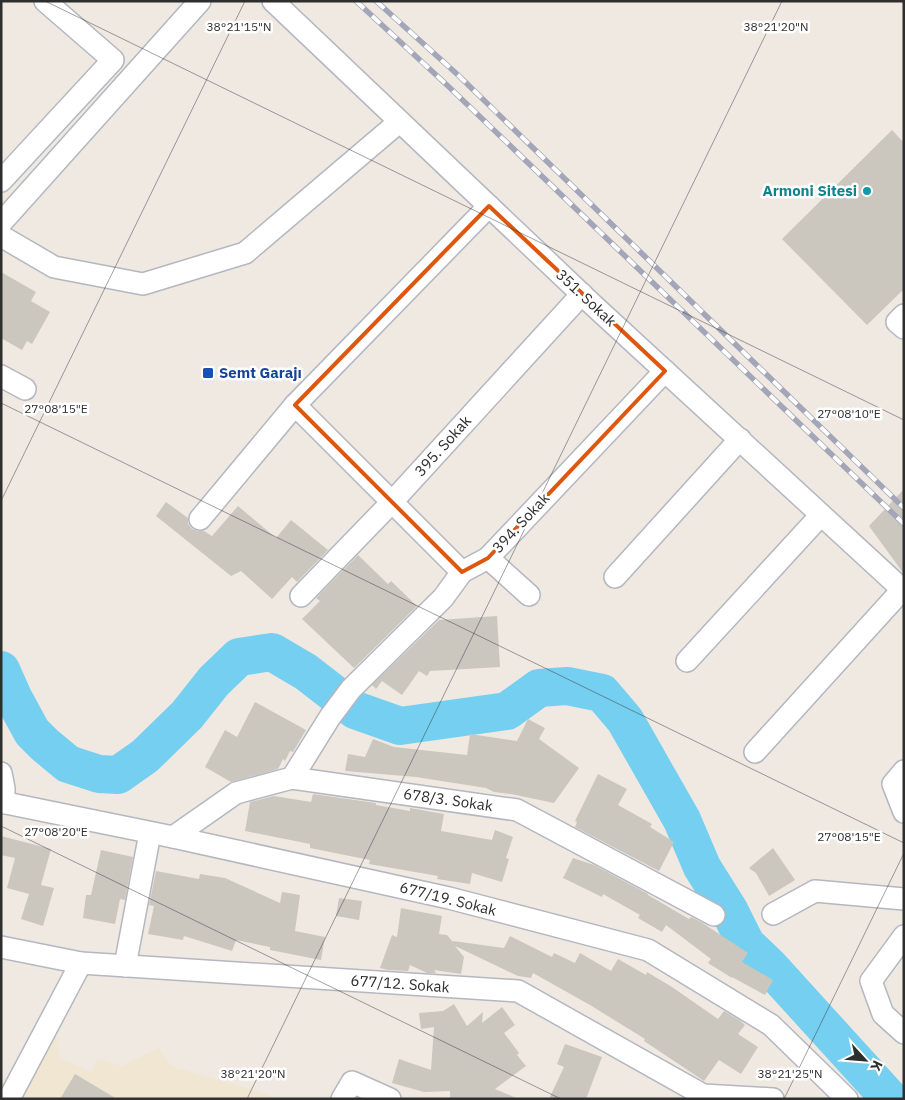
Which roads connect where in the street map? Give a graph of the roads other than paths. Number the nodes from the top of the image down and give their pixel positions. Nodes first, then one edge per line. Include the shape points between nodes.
1 (45, 1) edge
2 (200, 1) edge
3 (272, 1) edge
4 (400, 122) junction
5 (1, 181) edge
6 (489, 206) junction
7 (1, 223) edge
8 (1, 236) edge
9 (582, 294) junction
10 (904, 315) edge
11 (904, 328) edge
12 (665, 371) junction
13 (1, 376) edge
14 (25, 389) dead end
15 (295, 406) junction
16 (740, 439) junction
17 (392, 502) junction
18 (822, 515) junction
19 (200, 519) dead end
20 (488, 558) junction
21 (462, 572) junction
22 (615, 576) dead end
23 (903, 590) edge
24 (529, 595) dead end
25 (302, 596) dead end
26 (687, 661) dead end
27 (755, 752) dead end
28 (904, 771) edge
29 (1, 773) edge
30 (292, 778) junction
31 (3, 803) edge
32 (904, 812) edge
33 (150, 833) junction
34 (172, 837) junction
35 (904, 899) edge
36 (773, 914) dead end
37 (714, 916) dead end
38 (904, 936) edge
39 (1, 947) edge
40 (81, 963) junction
41 (125, 966) junction
42 (904, 1033) edge
43 (347, 1090) edge
44 (8, 1099) edge
45 (390, 1099) edge
46 (773, 1099) edge
47 (847, 1099) edge

1 - 5 street via 113,60
2 - 7 street
3 - 4 street, 351. Sokak
4 - 6 street, 351. Sokak
4 - 8 street via 244,253 143,284 54,267
6 - 9 street, 351. Sokak
6 - 15 street
9 - 12 street, 351. Sokak
9 - 17 street, 395. Sokak
10 - 11 street via 897,322
12 - 16 street, 351. Sokak
12 - 20 street, 394. Sokak
13 - 14 street
15 - 17 street
15 - 19 street
16 - 18 street, 351. Sokak
16 - 22 street
17 - 21 street
17 - 25 street, 395. Sokak
18 - 23 street, 351. Sokak
18 - 26 street
20 - 21 street, 394. Sokak
20 - 24 street
21 - 30 street, 394. Sokak via 443,598 351,689
23 - 27 street
28 - 32 street via 893,784
29 - 31 street
30 - 34 street, 678/3. Sokak via 236,793
30 - 37 street, 678/3. Sokak via 516,810
31 - 33 street, 677/19. Sokak
33 - 34 street, 677/19. Sokak
33 - 41 street
34 - 47 street, 677/19. Sokak via 449,898 648,950 771,1025
35 - 36 street via 815,891
38 - 42 street via 870,981 883,1014
39 - 40 street, 677/12. Sokak
40 - 41 street, 677/12. Sokak
40 - 44 street
41 - 46 street, 677/12. Sokak via 518,991 703,1095
43 - 45 street

